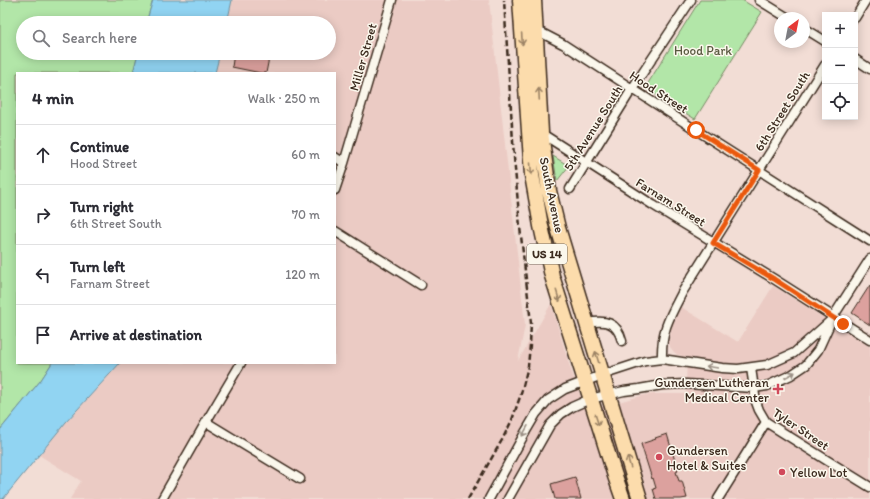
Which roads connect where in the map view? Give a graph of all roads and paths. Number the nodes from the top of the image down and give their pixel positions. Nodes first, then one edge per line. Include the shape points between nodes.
1 (392, 0) edge
2 (520, 0) edge
3 (534, 0) edge
4 (691, 0) edge
5 (759, 0) edge
6 (866, 0) edge
7 (778, 12) edge
8 (858, 13) edge
9 (536, 30) junction
10 (810, 32) edge
11 (822, 39) edge
12 (858, 62) edge
13 (870, 69) edge
14 (822, 71) edge
15 (632, 89) junction
16 (541, 133) junction
17 (336, 158) edge
18 (586, 161) junction
19 (344, 163) junction
20 (759, 170) junction
21 (336, 187) edge
22 (570, 189) dead end
23 (336, 232) edge
24 (870, 241) edge
25 (713, 243) junction
26 (870, 259) edge
27 (421, 285) dead end
28 (833, 318) junction
29 (587, 323) junction
30 (870, 340) edge
31 (622, 341) dead end
32 (662, 359) junction
33 (240, 364) edge
34 (751, 368) junction
35 (602, 375) junction
36 (585, 381) junction
37 (754, 388) junction
38 (609, 395) junction
39 (590, 399) junction
40 (206, 422) junction
41 (766, 422) junction
42 (300, 479) dead end
43 (870, 487) edge
44 (162, 499) edge
45 (489, 499) edge
46 (508, 499) edge
47 (623, 499) edge
48 (640, 499) edge
49 (718, 499) edge

1 - 19 street, Miller Street
2 -> 36 highway, South Avenue / US 14 via 532,175 540,226 552,276
3 - 9 highway, South Avenue / US 14
4 - 15 street, 5th Avenue South
5 - 7 street
6 - 8 street
9 - 15 street, Hood Street via 563,44
16 -> 9 highway, South Avenue / US 14
10 - 11 street
12 - 13 street
14 - 20 street, 6th Street South
15 - 18 street, 5th Avenue South
15 - 20 street, Hood Street
16 - 18 street, Farnam Street
16 - 29 highway, South Avenue / US 14 via 556,223
17 - 19 street
18 - 22 street, 5th Avenue South
18 - 25 street, Farnam Street
19 - 21 street, Miller Street
20 - 24 street, Hood Street
20 - 25 street, 6th Street South
23 - 27 street
25 - 28 street, Farnam Street
25 - 32 street, 6th Street South via 671,313 664,330
26 - 28 street
28 - 30 street, Farnam Street
28 - 34 street via 794,353 768,365
37 -> 28 street via 767,386 792,375 806,365 818,350
29 - 31 street via 597,321 613,325 620,332
35 -> 29 highway, South Avenue / US 14
34 -> 32 street via 722,368
32 - 35 street via 645,361
33 - 40 street
34 - 37 street, Tyler Street
35 - 36 street
35 - 38 highway, South Avenue / US 14
36 - 39 highway, South Avenue / US 14
36 -> 45 street via 565,389 548,400 536,414
37 - 38 street via 662,385
37 - 41 street, Tyler Street via 756,402
38 - 39 street
48 -> 38 highway, South Avenue / US 14
39 - 46 street via 561,414 550,425
39 -> 47 highway, South Avenue / US 14
40 - 42 street
40 - 44 street
41 - 43 street, Tyler Street
41 - 49 street

